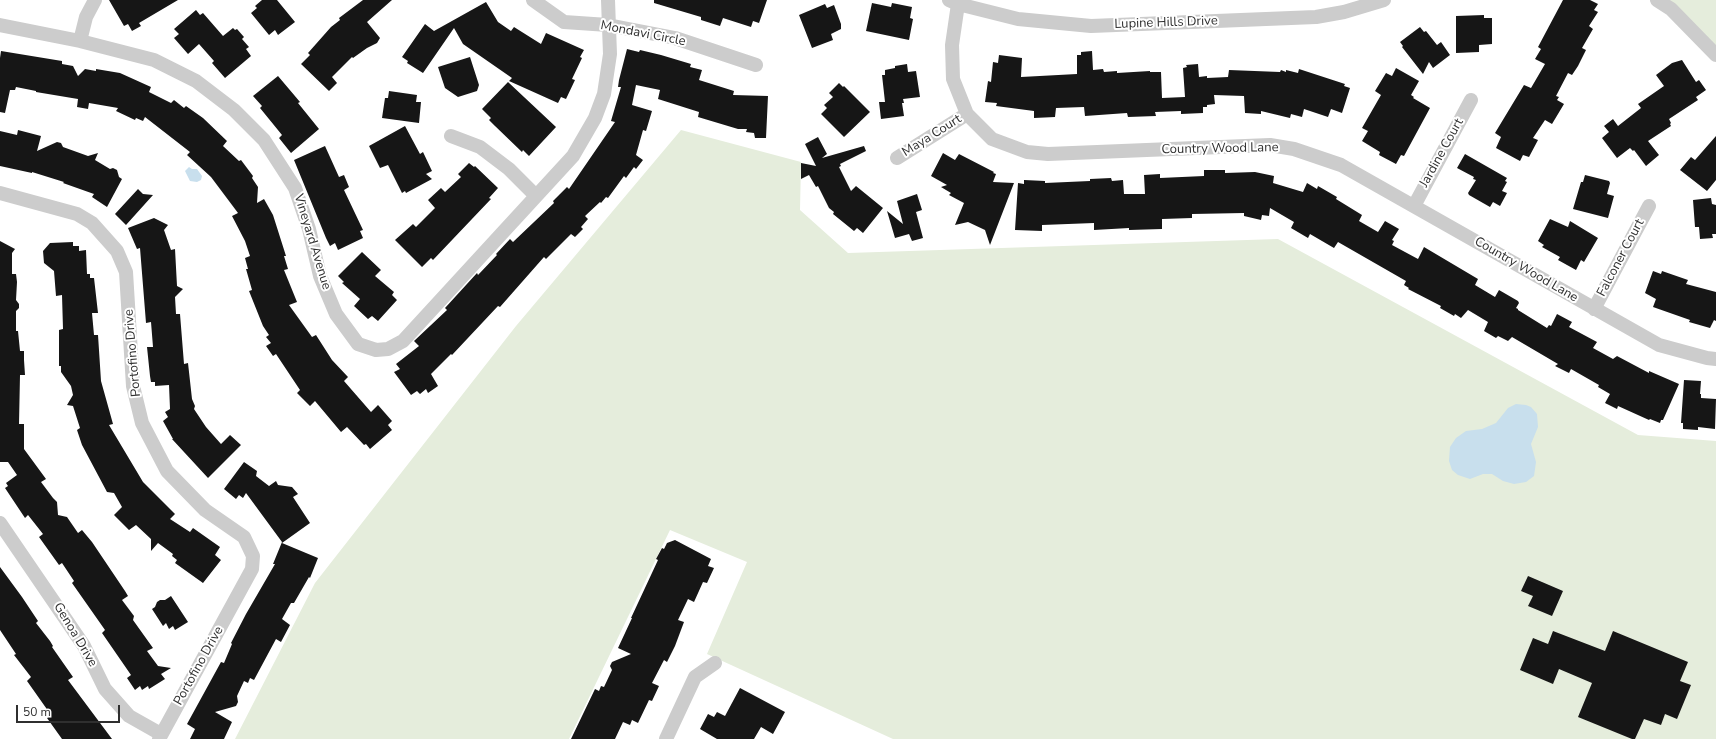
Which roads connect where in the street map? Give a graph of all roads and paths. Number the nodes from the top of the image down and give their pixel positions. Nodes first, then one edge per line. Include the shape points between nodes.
1 (95, 0) edge
2 (533, 0) edge
3 (608, 0) edge
4 (1384, 0) edge
5 (1657, 0) edge
6 (953, 2) edge
7 (0, 24) edge
8 (608, 25) junction
9 (80, 41) junction
10 (1716, 55) edge
11 (756, 65) dead end
12 (1471, 100) dead end
13 (967, 114) junction
14 (451, 136) dead end
15 (897, 158) dead end
16 (0, 193) edge
17 (536, 196) junction
18 (1414, 206) junction
19 (1649, 206) dead end
20 (1594, 309) junction
21 (1716, 359) edge
22 (0, 524) edge
23 (715, 663) dead end
24 (160, 736) edge
25 (666, 739) edge

1 - 9 street via 86,17
2 - 8 street, Mondavi Circle via 564,22
3 - 8 street, Vineyard Avenue
4 - 6 street, Lupine Hills Drive via 1316,17 1091,26 1018,19
5 - 10 street via 1671,9
6 - 13 street, Country Wood Lane via 953,79
7 - 9 street, Vineyard Avenue
8 - 11 street, Mondavi Circle via 675,38
8 - 17 street, Vineyard Avenue via 610,54 604,94 595,118 573,156
9 - 17 street, Vineyard Avenue via 154,60 196,81 234,110 264,140 295,188 310,229 320,276 336,314 358,344 376,350 388,350 403,341
12 - 18 street, Jardine Court
13 - 15 street, Maya Court
13 - 18 street, Country Wood Lane via 992,139 1027,152 1048,154 1270,145 1294,149 1341,165
14 - 17 street via 480,147 509,169
16 - 24 street, Portofino Drive via 77,214 92,223 117,251 126,272 133,386 142,423 168,471 204,510 244,537 253,556 252,569
18 - 20 street, Country Wood Lane
19 - 20 street, Falconer Court
20 - 21 street, Country Wood Lane via 1659,345
22 - 24 street, Genoa Drive via 84,646 105,689 129,716
23 - 25 street via 696,676

